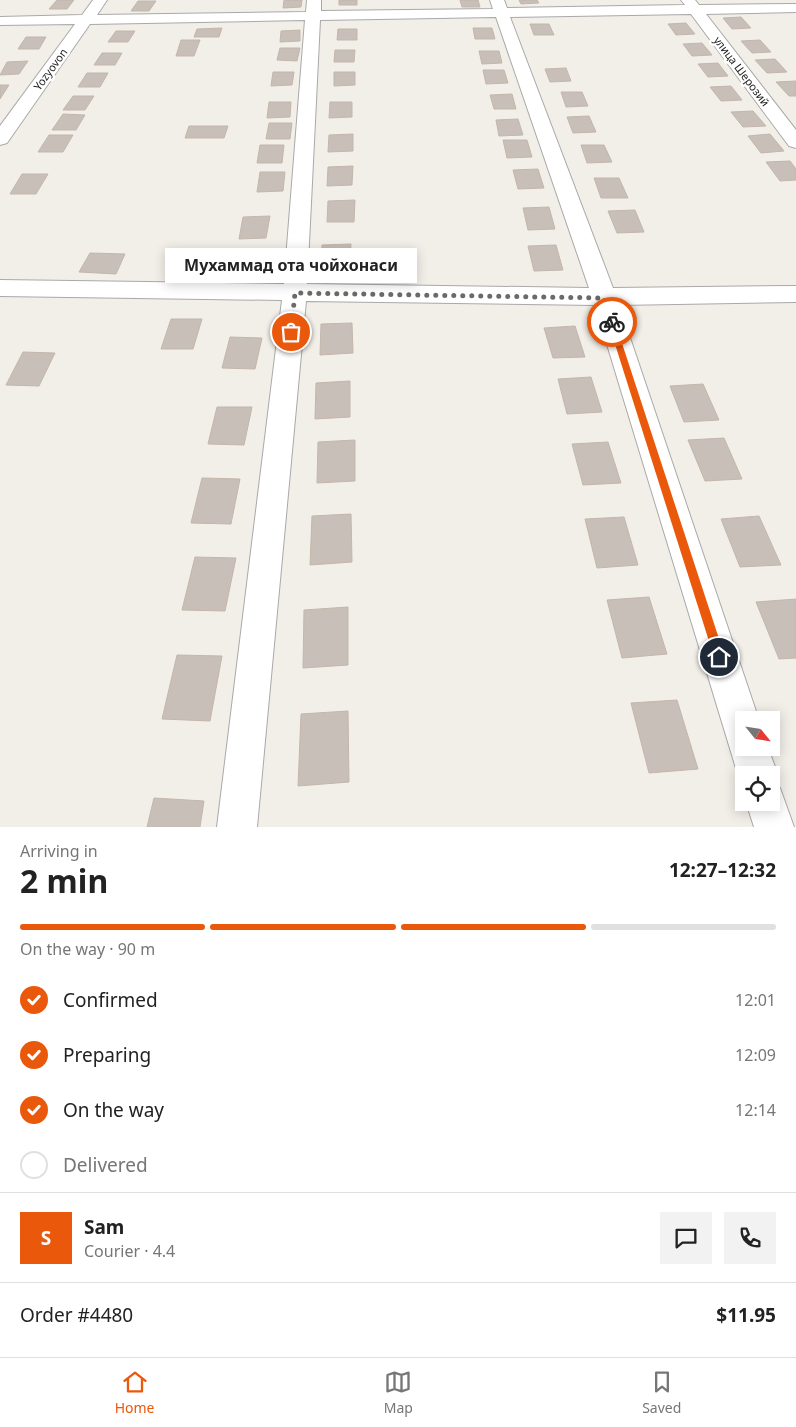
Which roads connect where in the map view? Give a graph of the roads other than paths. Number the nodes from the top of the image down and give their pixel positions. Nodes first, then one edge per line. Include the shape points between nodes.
1 (100, 0) edge
2 (691, 5) edge
3 (500, 7) edge
4 (313, 8) edge
5 (796, 8) edge
6 (86, 20) junction
7 (0, 21) edge
8 (0, 139) edge
9 (796, 142) edge
10 (0, 288) edge
11 (295, 293) junction
12 (796, 294) edge
13 (604, 298) junction
14 (737, 711) edge
15 (769, 811) edge
16 (237, 827) edge
17 (774, 827) edge

1 - 6 street, Yozyovon
2 - 3 street
2 - 5 street
2 - 9 street, улица Шерозий
3 - 4 street
3 - 13 street
4 - 6 street
4 - 11 street
6 - 7 street
6 - 8 street, Yozyovon
10 - 11 street
11 - 13 street
11 - 16 street
12 - 13 street
13 - 14 street
15 - 17 street

